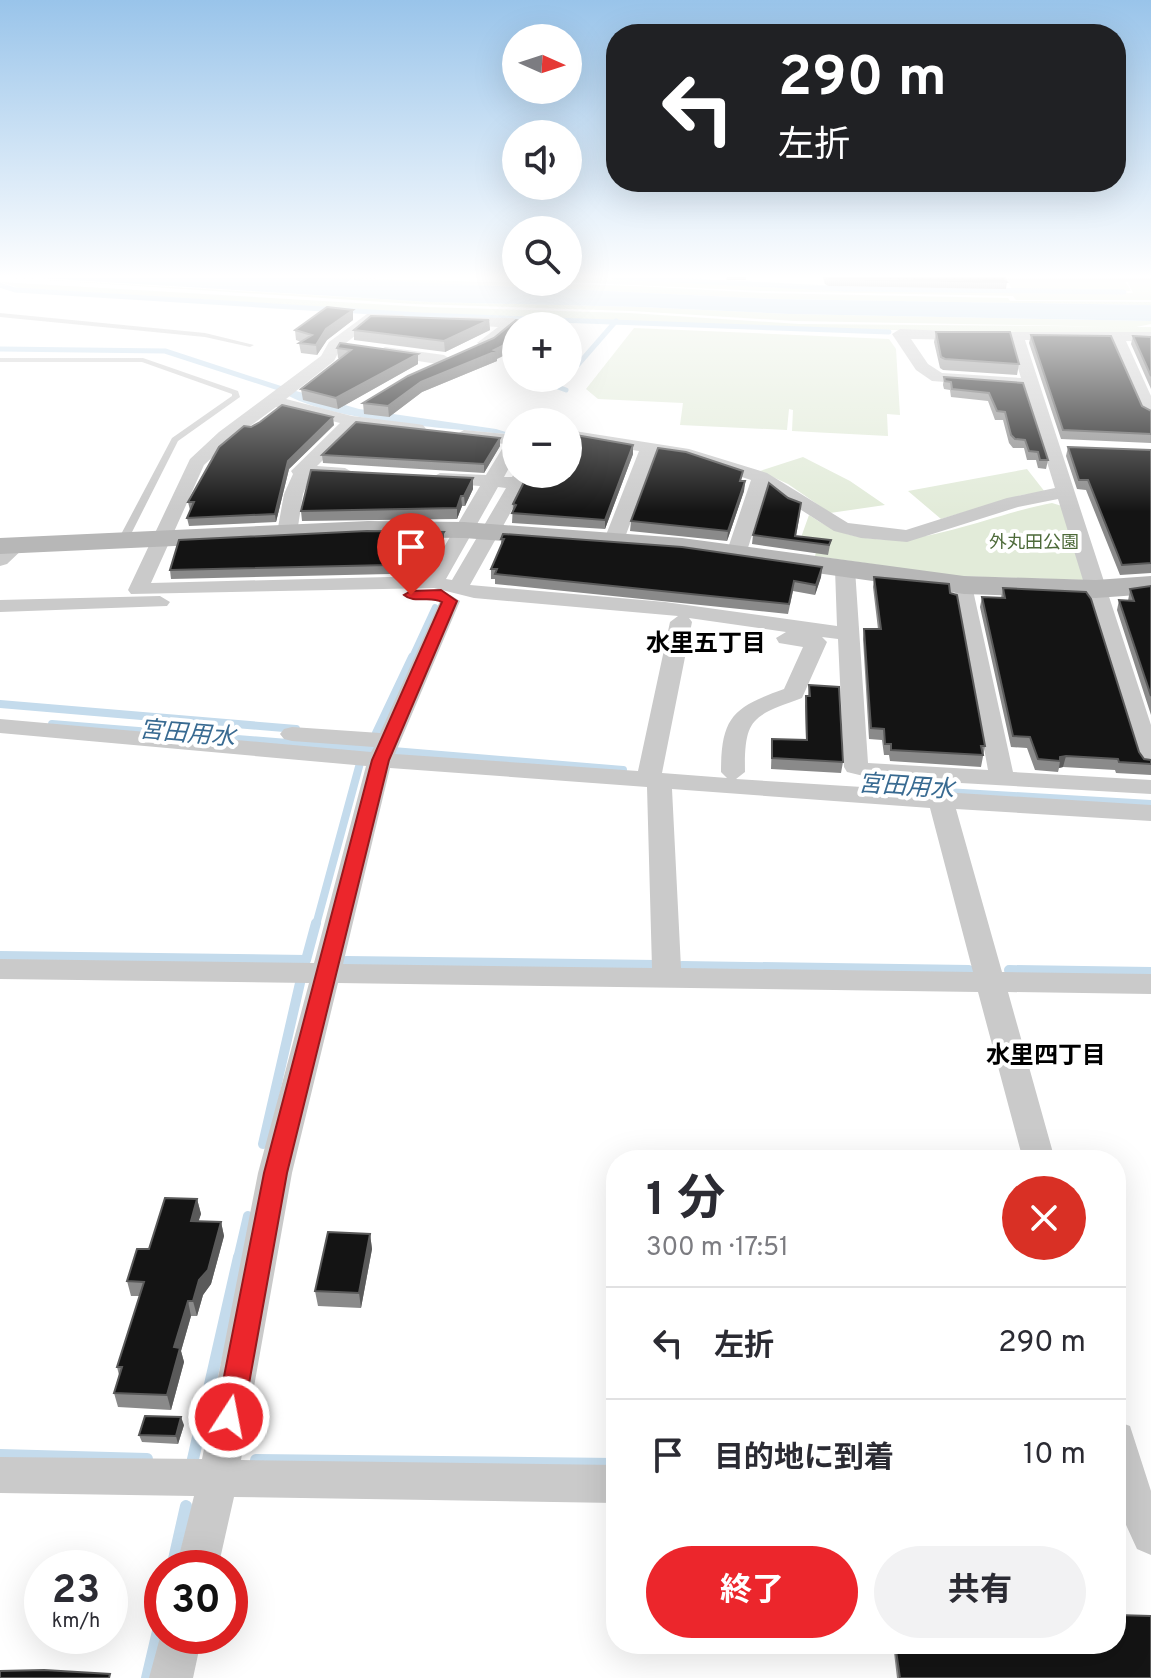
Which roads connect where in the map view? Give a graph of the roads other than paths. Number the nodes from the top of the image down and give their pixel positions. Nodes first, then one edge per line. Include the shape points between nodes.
1 (333, 355) edge
2 (456, 355) edge
3 (914, 355) edge
4 (1014, 355) edge
5 (1125, 355) edge
6 (0, 360) edge
7 (411, 376) edge
8 (1031, 383) junction
9 (281, 396) junction
10 (364, 403) edge
11 (1151, 414) edge
12 (346, 418) junction
13 (582, 437) edge
14 (502, 439) edge
15 (649, 448) junction
16 (502, 464) edge
17 (300, 471) junction
18 (359, 474) edge
19 (419, 477) edge
20 (761, 477) junction
21 (502, 480) edge
22 (492, 481) junction
23 (513, 488) edge
24 (1066, 492) junction
25 (477, 531) junction
26 (287, 533) junction
27 (162, 538) junction
28 (123, 540) junction
29 (614, 540) junction
30 (6, 550) edge
31 (736, 554) junction
32 (845, 569) junction
33 (434, 582) junction
34 (964, 585) junction
35 (1151, 585) edge
36 (1096, 589) junction
37 (454, 594) junction
38 (0, 606) edge
39 (681, 622) junction
40 (847, 634) junction
41 (0, 711) edge
42 (0, 726) edge
43 (384, 751) junction
44 (1151, 762) edge
45 (733, 772) dead end
46 (1002, 778) junction
47 (653, 780) junction
48 (1151, 787) edge
49 (941, 801) junction
50 (1151, 813) edge
51 (0, 969) edge
52 (325, 974) junction
53 (667, 978) junction
54 (990, 982) junction
55 (1151, 984) edge
56 (1036, 1150) edge
57 (1126, 1470) edge
58 (0, 1475) edge
59 (218, 1478) junction
60 (606, 1484) edge
61 (1133, 1492) edge
62 (1151, 1535) edge
63 (201, 1550) edge
64 (177, 1654) edge
65 (171, 1678) edge

1 - 9 street
2 - 7 street
3 - 8 street via 938,378
4 - 8 street
5 - 11 street
6 - 28 lane via 143,360 235,393 175,440
8 - 24 street via 1059,447
9 - 12 street
9 - 27 street via 196,463
10 - 12 street
12 - 14 street
12 - 17 street
13 - 15 street
15 - 20 street via 689,454
15 - 29 street
16 - 22 street
17 - 18 street
17 - 26 street via 290,499
19 - 22 street
20 - 24 street via 841,527 884,535 907,536 1014,502
20 - 31 street
21 - 22 street
22 - 25 street
23 - 25 street
24 - 36 street
25 - 26 street
25 - 29 street
25 - 33 street
25 - 37 street
26 - 27 street
27 - 28 street
27 - 33 street via 138,590
28 - 30 street
29 - 31 street
31 - 32 street
32 - 34 street
32 - 40 street
33 - 37 street
34 - 36 street
34 - 46 street
35 - 36 street
36 - 44 street
37 - 38 street
37 - 39 street
37 - 40 street via 665,608
37 - 43 street
39 - 45 street via 816,642 794,693 756,707 738,721 732,738
39 - 47 street
40 - 46 street via 856,767
41 - 43 street
42 - 43 street
43 - 47 street
43 - 52 street
46 - 48 street
47 - 49 street
47 - 53 street
49 - 50 street
49 - 54 street
51 - 52 street
52 - 53 street
52 - 59 street via 275,1173
53 - 54 street
54 - 55 street
54 - 56 street
57 - 61 street
58 - 59 street
59 - 60 street
59 - 63 street
61 - 62 street
64 - 65 street

